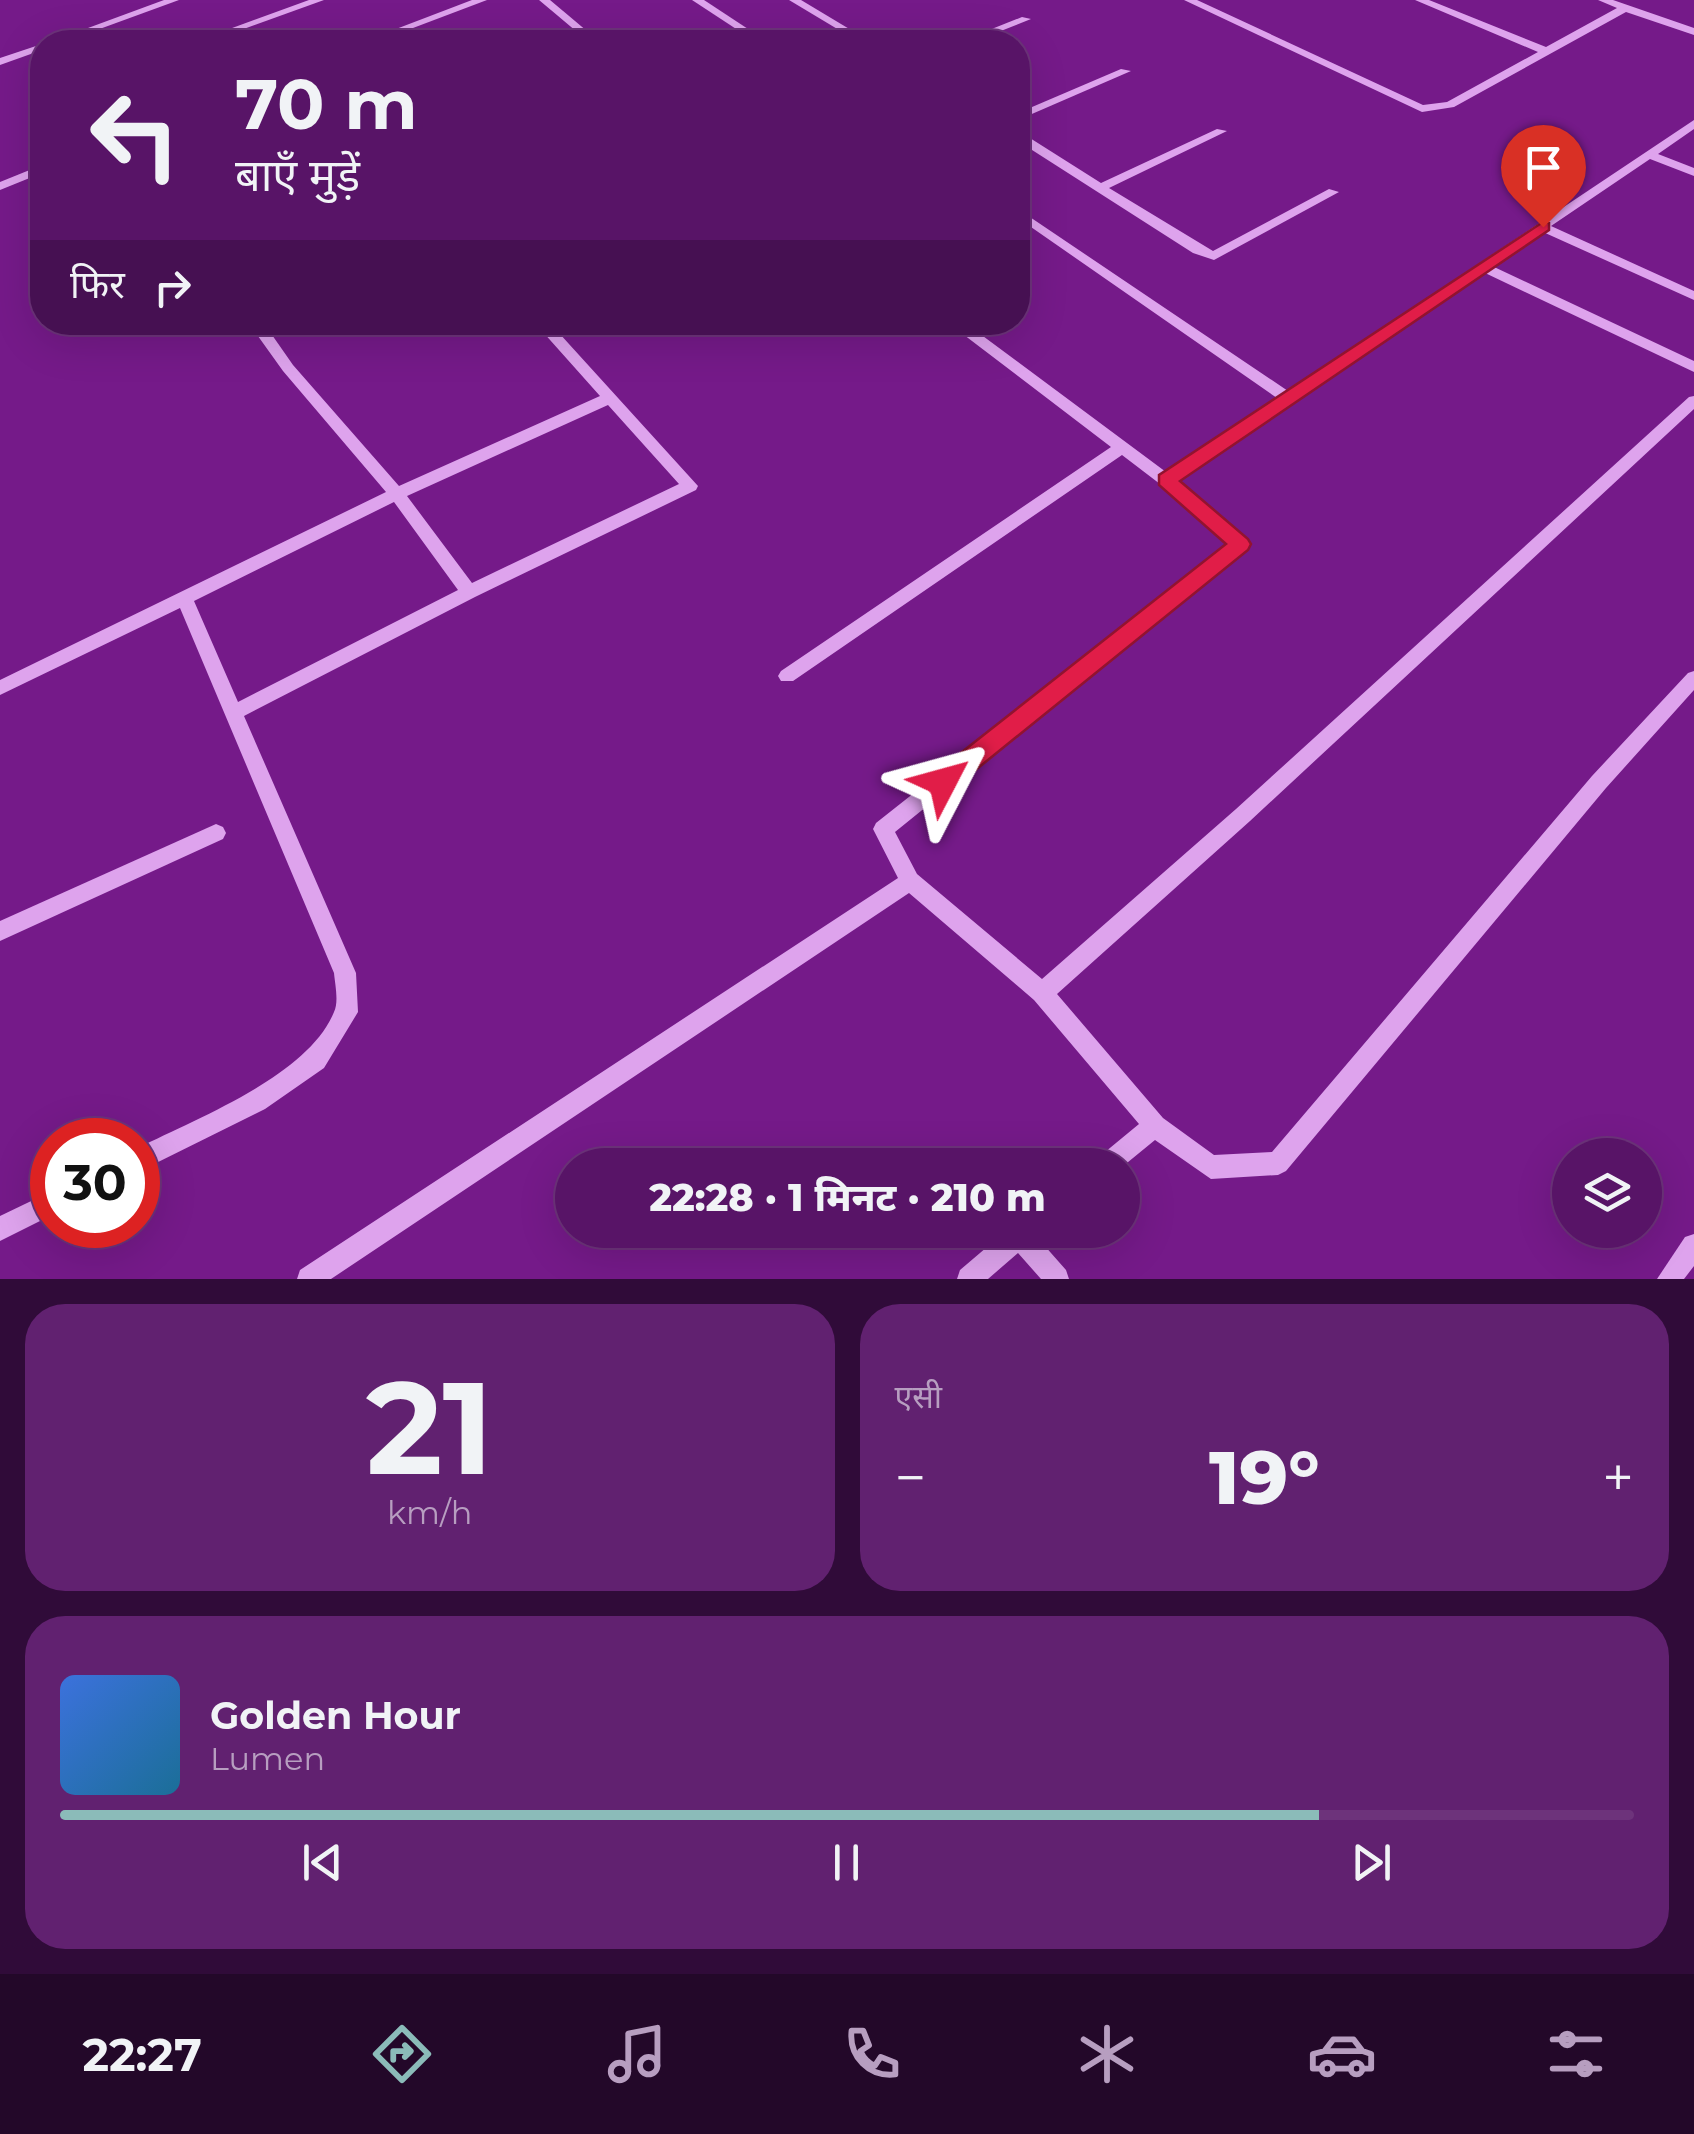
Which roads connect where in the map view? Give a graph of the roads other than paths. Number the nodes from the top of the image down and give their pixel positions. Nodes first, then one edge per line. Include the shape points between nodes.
1 (174, 0) edge
2 (319, 0) edge
3 (482, 0) edge
4 (544, 0) edge
5 (697, 0) edge
6 (794, 0) edge
7 (1188, 0) edge
8 (1420, 0) edge
9 (1603, 0) edge
10 (1625, 8) junction
11 (1026, 18) dead end
12 (89, 30) edge
13 (233, 30) edge
14 (400, 30) edge
15 (580, 30) edge
16 (744, 30) edge
17 (845, 30) edge
18 (995, 30) edge
19 (1693, 31) edge
20 (1544, 50) junction
21 (30, 51) edge
22 (0, 62) edge
23 (1125, 71) dead end
24 (1030, 112) edge
25 (1694, 124) edge
26 (1221, 131) dead end
27 (1030, 144) edge
28 (1650, 155) junction
29 (1694, 172) edge
30 (30, 173) edge
31 (0, 186) edge
32 (1100, 188) junction
33 (1333, 192) dead end
34 (1030, 221) edge
35 (1543, 227) junction
36 (1484, 267) junction
37 (1694, 296) edge
38 (264, 335) edge
39 (554, 335) edge
40 (971, 335) edge
41 (1694, 367) edge
42 (610, 398) junction
43 (1289, 399) junction
44 (1694, 401) edge
45 (1122, 447) junction
46 (1166, 480) junction
47 (397, 494) junction
48 (469, 592) junction
49 (184, 598) junction
50 (787, 676) dead end
51 (1694, 678) edge
52 (0, 688) edge
53 (235, 712) junction
54 (216, 833) dead end
55 (910, 882) junction
56 (0, 931) edge
57 (1042, 993) junction
58 (1155, 1126) junction
59 (1128, 1148) edge
60 (160, 1149) edge
61 (30, 1214) edge
62 (0, 1229) edge
63 (1694, 1246) edge
64 (1005, 1248) edge
65 (1034, 1248) edge
66 (309, 1279) edge
67 (969, 1279) edge
68 (1057, 1279) edge
69 (1669, 1279) edge

1 - 12 street
2 - 13 street
3 - 14 street
4 - 15 street
5 - 16 street
6 - 17 street
7 - 20 street via 1422,110 1450,105
8 - 20 street
9 - 10 street
10 - 19 street
10 - 20 street
11 - 18 street
21 - 22 street
23 - 24 street
25 - 28 street
26 - 32 street
27 - 32 street
28 - 29 street
28 - 35 street
30 - 31 street
32 - 33 street via 1214,256
34 - 43 street
35 - 36 street
35 - 37 street
36 - 41 street
36 - 43 street
38 - 47 street
39 - 42 street
40 - 45 street
42 - 47 street
42 - 48 street via 690,486
43 - 46 street
44 - 57 street
45 - 46 street
45 - 50 street
46 - 55 street via 1240,544 883,830
47 - 48 street
47 - 49 street
48 - 53 street
49 - 52 street
49 - 53 street
51 - 58 street via 1278,1163 1210,1166
53 - 60 street via 344,973 347,1012 316,1060 257,1101
54 - 56 street
55 - 57 street
55 - 66 street
57 - 58 street
58 - 59 street
61 - 62 street
63 - 69 street
64 - 67 street
65 - 68 street

